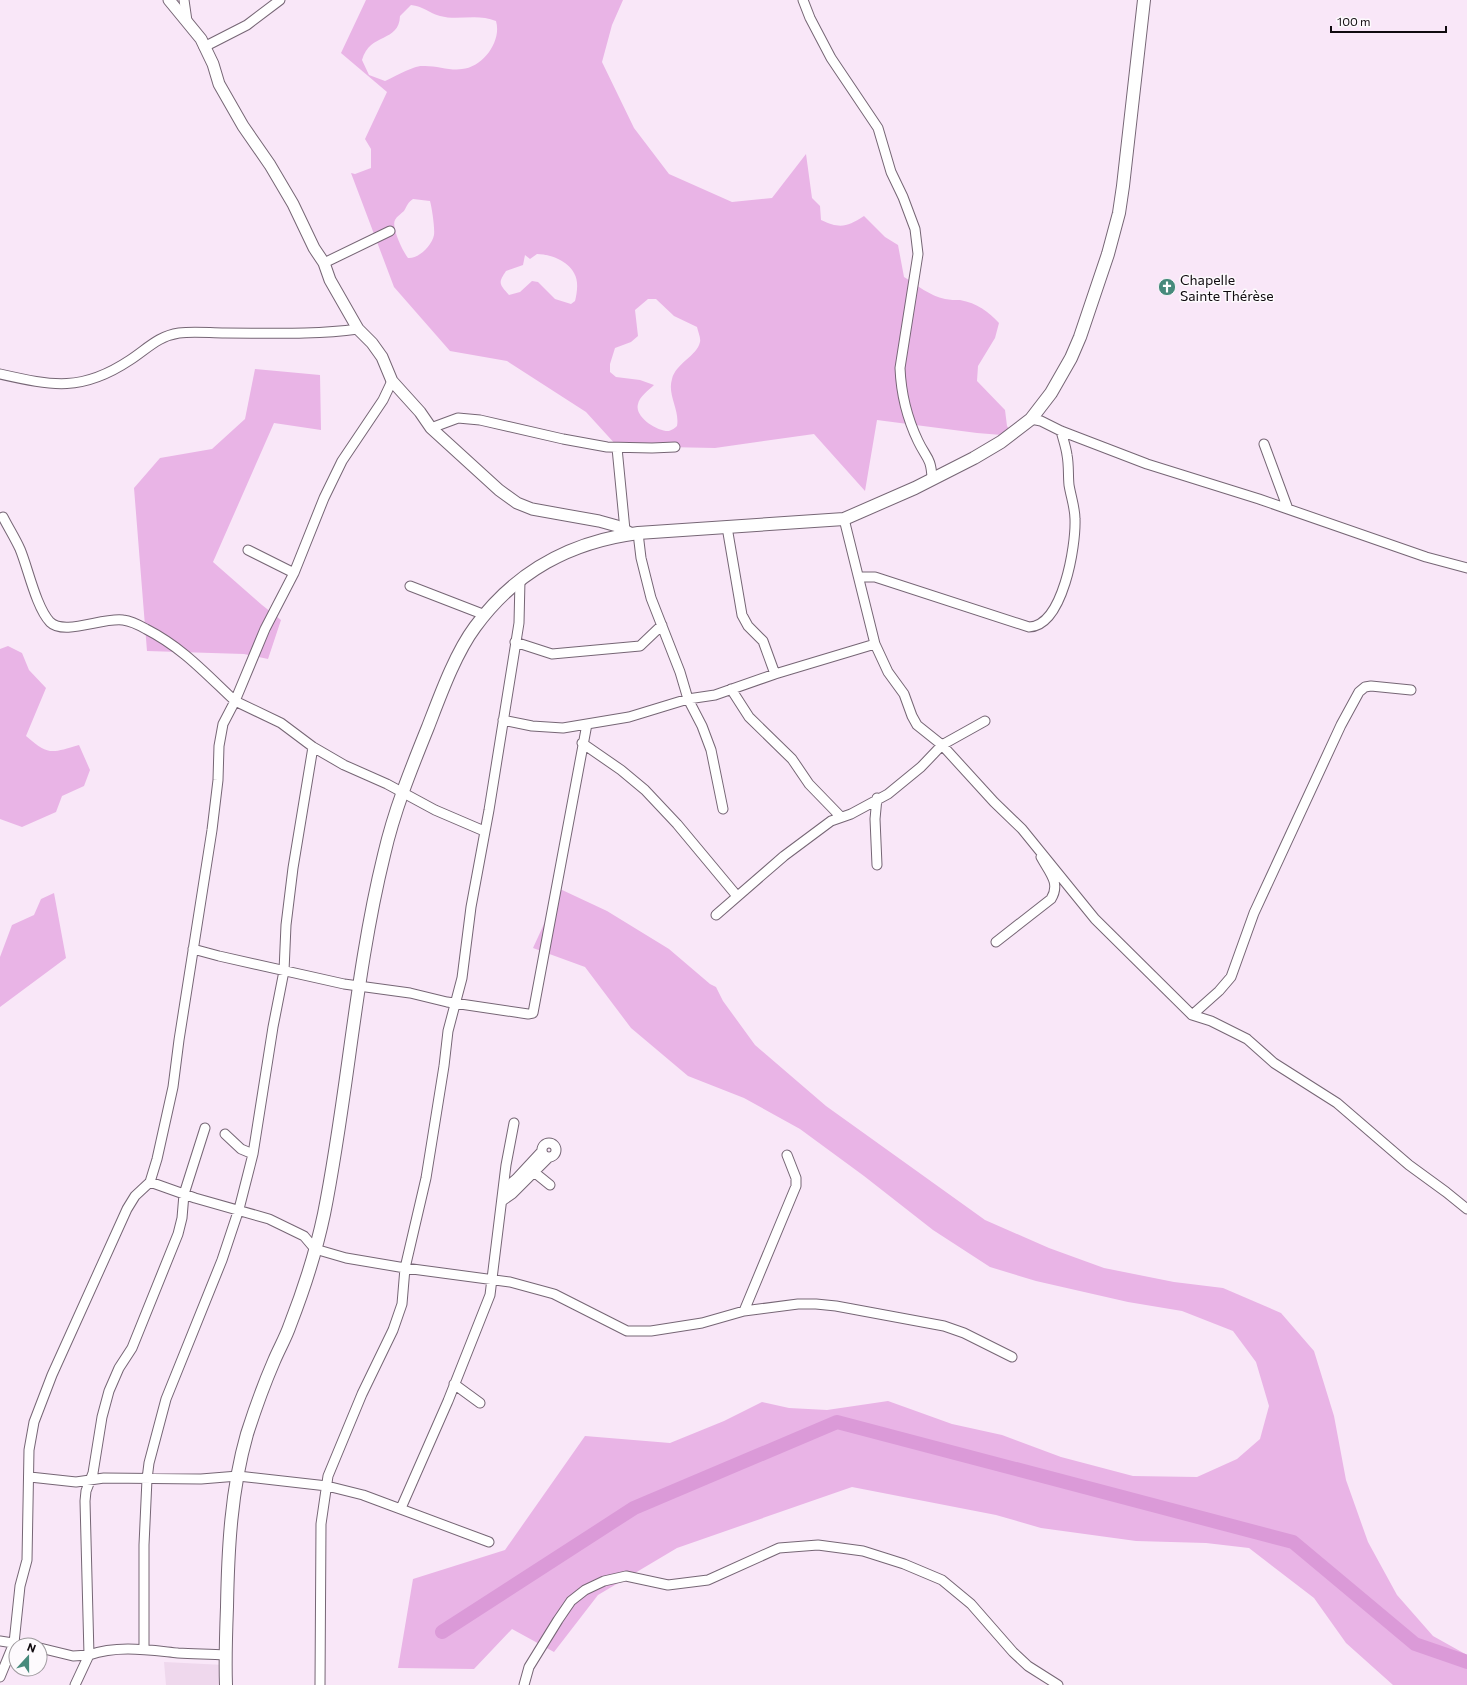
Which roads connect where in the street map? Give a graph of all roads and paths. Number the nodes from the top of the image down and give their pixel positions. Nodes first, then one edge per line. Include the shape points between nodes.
1 (169, 0) edge
2 (184, 0) edge
3 (280, 0) edge
4 (803, 0) edge
5 (1144, 0) edge
6 (187, 21) junction
7 (204, 47) junction
8 (390, 231) dead end
9 (324, 262) junction
10 (358, 329) junction
11 (0, 374) edge
12 (392, 381) junction
13 (1032, 419) junction
14 (431, 428) junction
15 (1061, 431) junction
16 (1264, 444) dead end
17 (675, 447) dead end
18 (617, 448) junction
19 (932, 478) junction
20 (1288, 510) junction
21 (3, 517) dead end
22 (844, 520) junction
23 (727, 527) junction
24 (632, 533) junction
25 (248, 550) dead end
26 (1467, 568) edge
27 (294, 573) junction
28 (859, 577) junction
29 (520, 580) junction
30 (410, 586) dead end
31 (485, 615) junction
32 (662, 624) junction
33 (515, 642) junction
34 (875, 644) junction
35 (775, 674) junction
36 (731, 689) junction
37 (1411, 690) dead end
38 (688, 698) junction
39 (235, 701) junction
40 (503, 720) junction
41 (985, 721) dead end
42 (587, 724) junction
43 (582, 743) junction
44 (942, 745) junction
45 (313, 746) junction
46 (403, 792) junction
47 (878, 798) junction
48 (723, 809) dead end
49 (841, 817) junction
50 (484, 831) junction
51 (1033, 842) junction
52 (877, 865) dead end
53 (737, 896) junction
54 (716, 915) dead end
55 (996, 942) dead end
56 (194, 949) junction
57 (284, 971) junction
58 (358, 986) junction
59 (456, 1002) junction
60 (1192, 1015) junction
61 (514, 1123) dead end
62 (205, 1128) dead end
63 (225, 1134) dead end
64 (542, 1151) junction
65 (253, 1154) junction
66 (788, 1155) dead end
67 (549, 1157) junction
68 (534, 1172) junction
69 (150, 1182) junction
70 (550, 1185) dead end
71 (504, 1189) junction
72 (184, 1194) junction
73 (502, 1201) junction
74 (239, 1209) junction
75 (1467, 1209) edge
76 (315, 1249) junction
77 (405, 1268) junction
78 (493, 1280) junction
79 (744, 1311) junction
80 (1012, 1357) dead end
81 (454, 1384) junction
82 (480, 1403) dead end
83 (238, 1476) junction
84 (30, 1477) junction
85 (147, 1479) junction
86 (90, 1481) junction
87 (326, 1486) junction
88 (401, 1508) junction
89 (489, 1542) dead end
90 (15, 1637) edge
91 (144, 1648) junction
92 (48, 1650) edge
93 (89, 1655) junction
94 (225, 1655) junction
95 (8, 1658) edge
96 (0, 1677) edge
97 (75, 1685) edge
98 (226, 1685) edge
99 (320, 1685) edge
100 (524, 1685) edge
101 (1058, 1685) edge

1 - 6 street
2 - 6 street
3 - 7 street via 247,25
4 - 19 street via 828,52 878,128 891,172 915,229 918,254 900,368 907,410 918,442 932,465
5 - 13 main road via 1119,214 1080,337 1051,393
6 - 7 street
7 - 9 street via 219,84 270,164 314,248
8 - 9 street
9 - 10 street via 330,280
10 - 11 street via 304,333 180,333 159,338 117,369 101,377 76,384 62,385 23,380
10 - 12 street via 382,357
12 - 14 street
12 - 27 street via 383,400 342,461
13 - 15 street
13 - 19 main road via 988,450
14 - 18 street via 458,418 480,420
14 - 24 street via 499,490 517,502 532,509 600,521
15 - 20 street via 1147,464
15 - 28 street via 1075,512 1071,559 1060,599 1041,623 1035,627 1028,627 875,577
16 - 20 street
17 - 18 street
18 - 24 street
19 - 22 main road
20 - 26 street via 1426,557
21 - 39 street via 20,549 43,613 51,623 67,628 105,619 124,620 138,625 178,648
22 - 23 main road
22 - 28 street
23 - 24 main road
23 - 35 street via 742,615 748,626 763,641
24 - 29 main road via 608,537 566,552 539,566
24 - 32 street via 651,598
25 - 27 street
27 - 39 street via 265,630
28 - 34 street
29 - 31 main road
29 - 33 street via 519,623
30 - 31 street
31 - 46 main road via 473,630 449,675
32 - 33 street via 640,646 552,654
32 - 38 street
33 - 40 street
34 - 35 street
34 - 44 street via 888,672 904,694 917,724
35 - 36 street
36 - 38 street via 715,695
36 - 49 street via 749,718 792,759 809,784
37 - 60 street via 1371,686 1359,692 1341,725 1257,906 1231,977
38 - 42 street via 629,717
38 - 48 street via 711,750
39 - 45 street via 281,723
39 - 56 street via 223,724 219,746 212,830
40 - 42 street via 532,726 563,728
40 - 50 street
41 - 44 street
42 - 43 street
43 - 53 street via 645,790
43 - 59 street via 533,1013
44 - 47 street via 902,784
44 - 51 street
45 - 46 street via 344,765
45 - 57 street via 293,868 286,925
46 - 50 street via 435,810
46 - 58 main road via 383,857
47 - 49 street
47 - 52 street via 875,819
49 - 53 street via 790,852
50 - 59 street via 462,978
51 - 55 street via 1056,888 1051,898
51 - 60 street via 1096,919
53 - 54 street
56 - 57 street
56 - 69 street via 173,1087
57 - 58 street
57 - 65 street
58 - 59 street
58 - 76 main road via 329,1182
59 - 77 street via 448,1031 426,1178
60 - 75 street via 1211,1021 1247,1039 1274,1063 1337,1103 1408,1165
61 - 71 street
62 - 72 street
63 - 65 street via 241,1149
64 - 67 street
64 - 67 street via 543,1146 553,1143 557,1152
64 - 71 street
65 - 74 street
66 - 79 street via 796,1186
67 - 68 street
68 - 70 street
68 - 73 street
69 - 72 street
69 - 84 street via 135,1196 127,1209 50,1382 34,1422 29,1450
71 - 73 street
72 - 74 street
72 - 86 street via 178,1234 132,1348 119,1368 109,1391
73 - 78 street
74 - 76 street via 270,1219 304,1236
74 - 85 street via 222,1260 166,1399
76 - 77 street via 346,1258
76 - 83 main road via 289,1328 253,1416
77 - 78 street
77 - 87 street via 402,1304 393,1330 351,1420
78 - 79 street via 554,1294 627,1331 650,1331 702,1323
78 - 81 street via 490,1295
79 - 80 street via 798,1304 836,1306 944,1326
81 - 82 street
81 - 88 street
83 - 85 street
83 - 87 street
83 - 94 main road via 229,1555
84 - 86 street
84 - 90 street via 27,1560 20,1586
85 - 86 street via 104,1478
85 - 91 street
86 - 93 street via 84,1501
87 - 88 street
87 - 99 street via 321,1524
88 - 89 street
91 - 93 street via 103,1650
91 - 94 street
92 - 93 street via 73,1656
93 - 97 street
94 - 98 main road
95 - 96 street
100 - 101 street via 529,1667 571,1601 604,1581 626,1576 668,1585 685,1584 708,1580 779,1548 818,1545 863,1551 942,1580 971,1604 1028,1666

